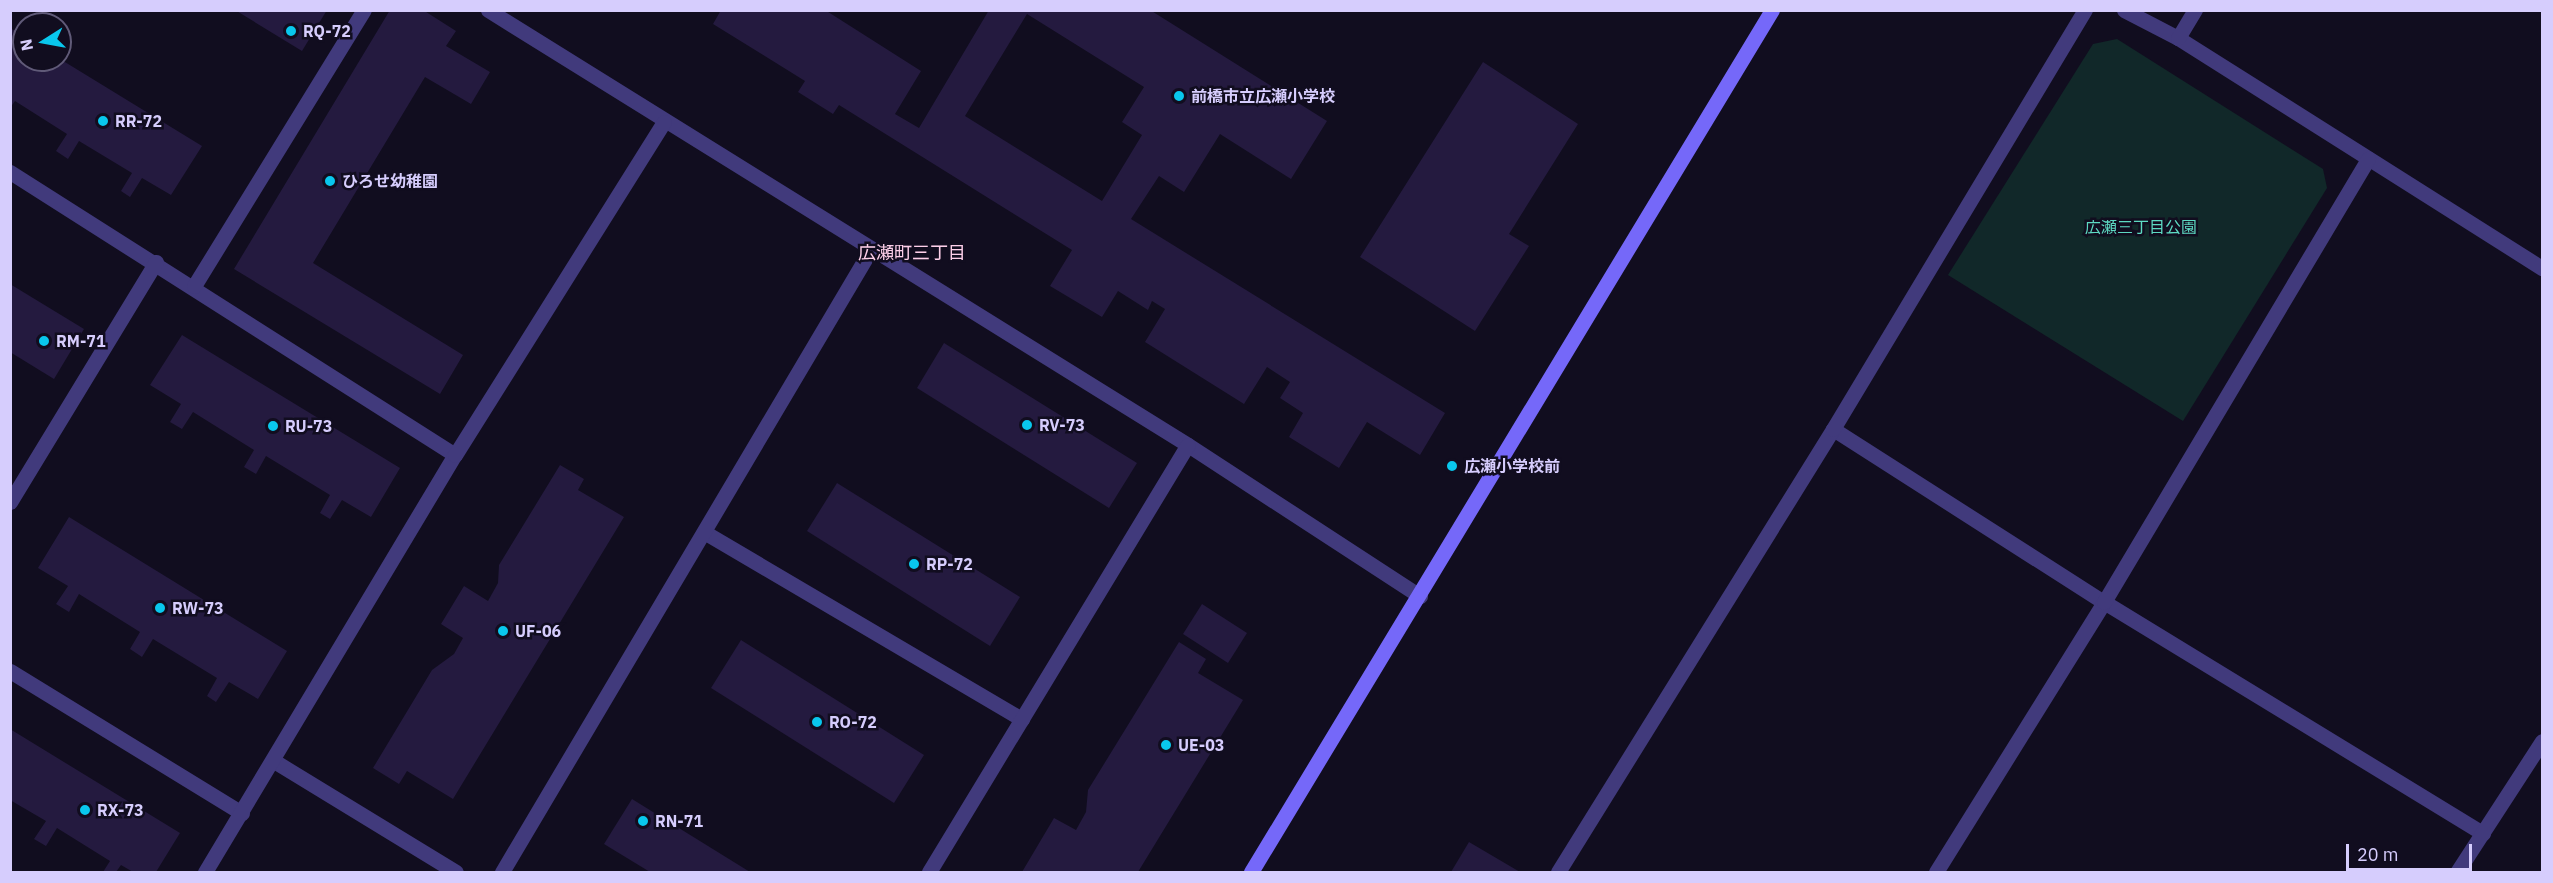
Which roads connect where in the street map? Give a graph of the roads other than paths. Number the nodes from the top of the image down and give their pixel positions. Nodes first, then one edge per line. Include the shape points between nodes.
1 (364, 10) edge
2 (488, 10) edge
3 (1772, 10) edge
4 (2085, 10) edge
5 (2124, 10) edge
6 (2195, 10) edge
7 (2178, 38) junction
8 (664, 122) junction
9 (2368, 159) junction
10 (10, 172) edge
11 (871, 249) junction
12 (156, 262) junction
13 (2542, 268) edge
14 (194, 286) junction
15 (1833, 429) junction
16 (1188, 445) junction
17 (455, 455) junction
18 (10, 502) edge
19 (704, 532) junction
20 (1420, 596) junction
21 (2104, 602) junction
22 (10, 671) edge
23 (1022, 719) junction
24 (2542, 741) edge
25 (274, 761) junction
26 (242, 813) junction
27 (2483, 833) junction
28 (206, 873) edge
29 (456, 873) edge
30 (502, 873) edge
31 (929, 873) edge
32 (1251, 873) edge
33 (1558, 873) edge
34 (1936, 873) edge
35 (2457, 873) edge

1 - 14 street
2 - 8 street
3 - 20 street
4 - 15 street
5 - 7 street
6 - 7 street
7 - 9 street
8 - 11 street
8 - 17 street
9 - 13 street
9 - 21 street
10 - 12 street
11 - 16 street
11 - 19 street
12 - 14 street
12 - 18 street
14 - 17 street
15 - 21 street
15 - 33 street
16 - 20 street
16 - 23 street
17 - 25 street
19 - 23 street
19 - 30 street
20 - 32 street
21 - 27 street
21 - 34 street
22 - 26 street
23 - 31 street
24 - 27 street
25 - 26 street
25 - 29 street
26 - 28 street
27 - 35 street

